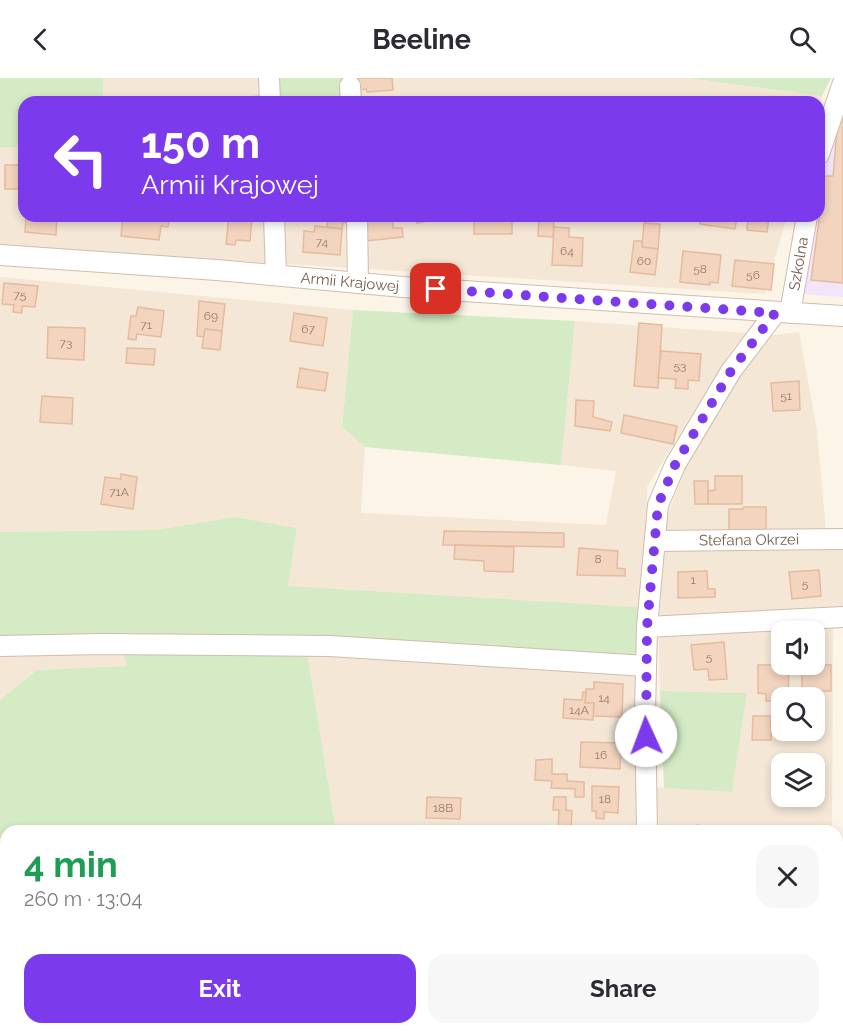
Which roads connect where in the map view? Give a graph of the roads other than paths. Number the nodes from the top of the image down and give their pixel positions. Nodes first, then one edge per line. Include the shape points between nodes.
1 (269, 78) edge
2 (843, 83) edge
3 (270, 96) edge
4 (825, 136) edge
5 (274, 222) edge
6 (357, 222) edge
7 (806, 222) edge
8 (0, 255) edge
9 (276, 275) junction
10 (358, 283) junction
11 (783, 313) junction
12 (843, 316) edge
13 (843, 539) edge
14 (655, 541) junction
15 (843, 617) edge
16 (647, 627) junction
17 (0, 646) edge
18 (646, 666) junction
19 (647, 825) edge

1 - 3 street
2 - 4 street
5 - 9 street
6 - 10 street
7 - 11 street, Szkolna
8 - 9 street, Armii Krajowej
9 - 10 street, Armii Krajowej
10 - 11 street, Armii Krajowej
11 - 12 street, Armii Krajowej
11 - 14 street via 731,371 675,465 658,505
13 - 14 street, Stefana Okrzei
14 - 16 street
15 - 16 street
16 - 18 street
17 - 18 street via 330,646
18 - 19 street

